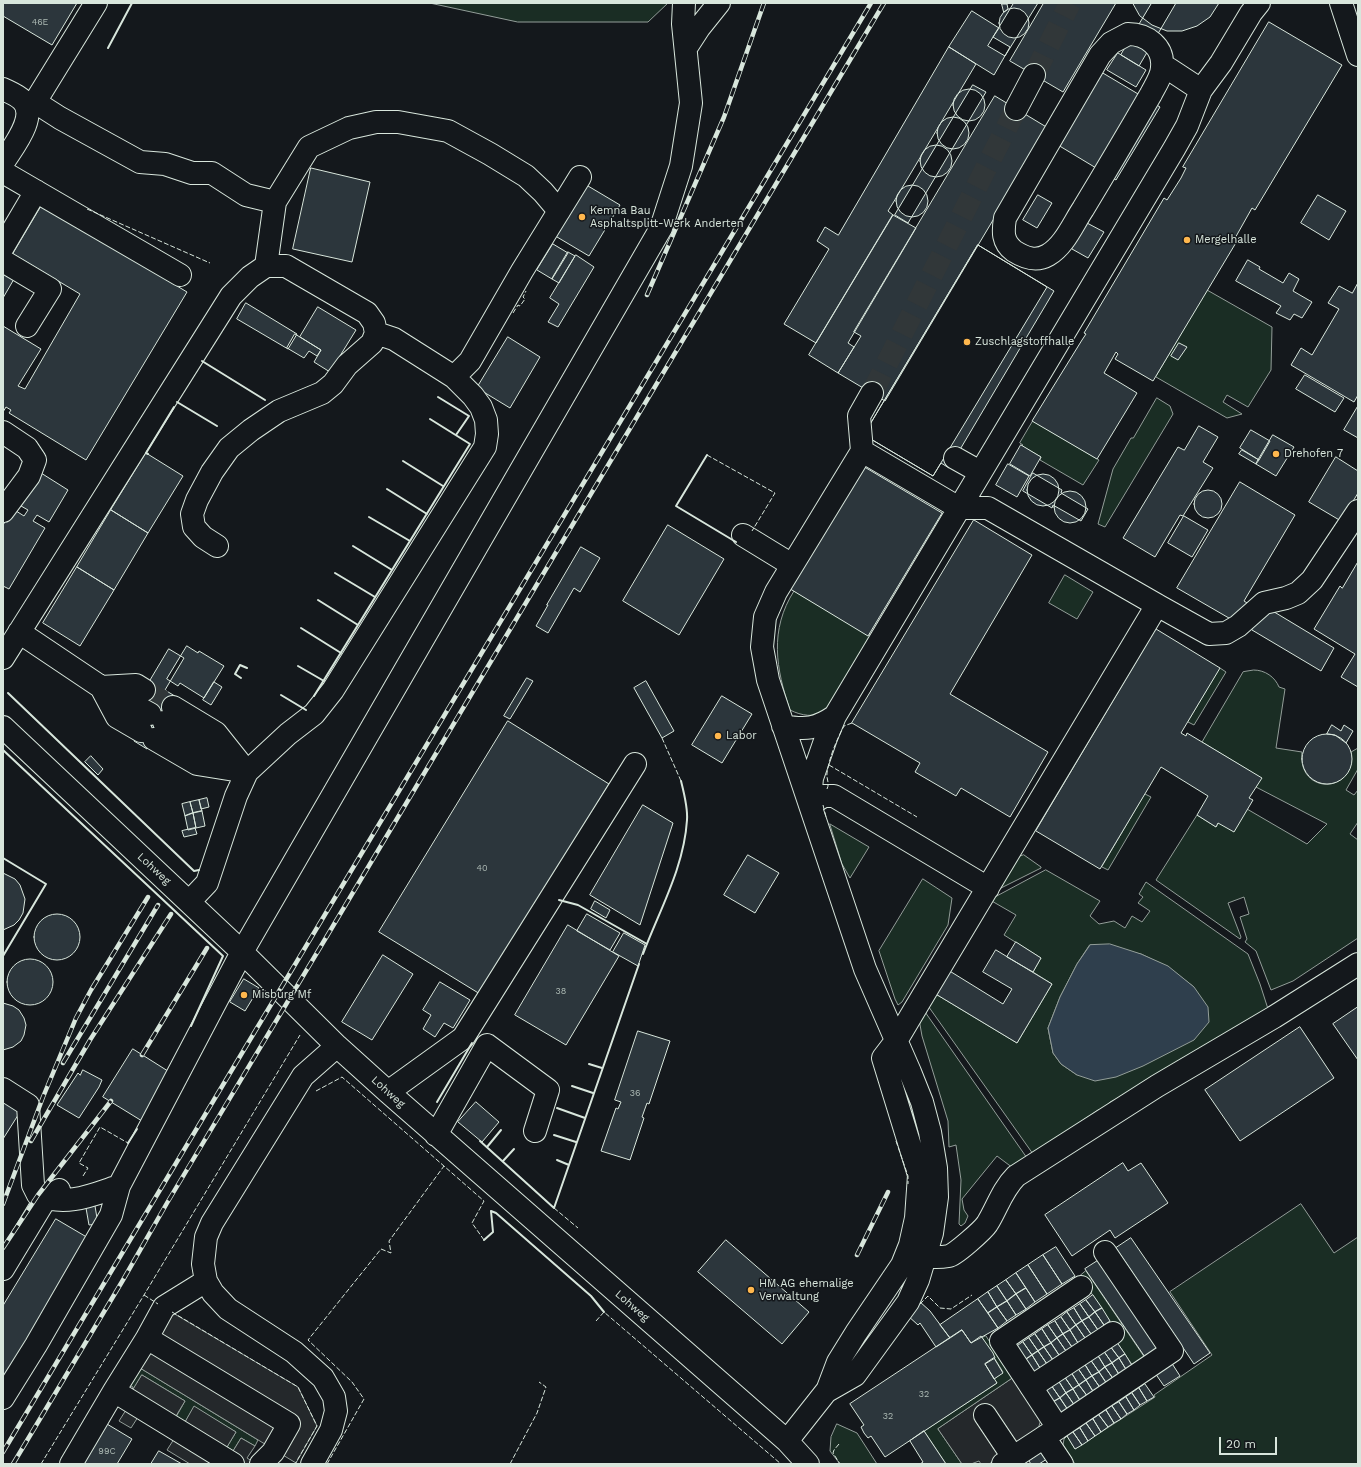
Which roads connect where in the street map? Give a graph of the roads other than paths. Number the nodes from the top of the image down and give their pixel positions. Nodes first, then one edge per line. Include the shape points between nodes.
1 (96, 3) edge
2 (684, 3) edge
3 (719, 3) edge
4 (1259, 3) edge
5 (1342, 3) edge
6 (686, 48) junction
7 (1358, 55) edge
8 (1162, 68) junction
9 (1034, 75) tunnel mouth
10 (3, 89) edge
11 (1201, 90) junction
12 (30, 104) junction
13 (1016, 109) tunnel mouth
14 (3, 163) edge
15 (3, 172) edge
16 (580, 177) dead end
17 (36, 191) junction
18 (275, 202) junction
19 (559, 211) junction
20 (3, 247) edge
21 (3, 261) edge
22 (266, 266) junction
23 (180, 275) dead end
24 (27, 326) dead end
25 (376, 333) junction
26 (454, 377) junction
27 (872, 393) tunnel mouth
28 (3, 432) edge
29 (862, 451) junction
30 (955, 458) dead end
31 (980, 472) junction
32 (959, 508) junction
33 (3, 511) edge
34 (1358, 511) edge
35 (743, 536) dead end
36 (217, 546) dead end
37 (792, 565) junction
38 (1157, 605) junction
39 (19, 632) junction
40 (3, 658) edge
41 (101, 687) junction
42 (144, 690) tunnel mouth
43 (835, 716) junction
44 (156, 723) junction
45 (783, 726) junction
46 (3, 727) edge
47 (635, 764) dead end
48 (247, 772) junction
49 (810, 804) junction
50 (988, 888) junction
51 (189, 902) junction
52 (242, 952) junction
53 (1358, 964) edge
54 (896, 1040) junction
55 (337, 1046) junction
56 (3, 1089) edge
57 (388, 1092) junction
58 (535, 1131) dead end
59 (436, 1135) junction
60 (119, 1186) junction
61 (46, 1198) junction
62 (1104, 1252) dead end
63 (916, 1254) junction
64 (3, 1269) edge
65 (206, 1281) junction
66 (1081, 1287) dead end
67 (1114, 1333) dead end
68 (147, 1338) junction
69 (1031, 1387) junction
70 (114, 1390) junction
71 (827, 1391) junction
72 (3, 1398) edge
73 (985, 1415) dead end
74 (1051, 1432) junction
75 (788, 1441) junction
76 (1008, 1461) edge
77 (71, 1464) edge
78 (233, 1464) edge
79 (261, 1464) edge
80 (312, 1464) edge
81 (808, 1464) edge
82 (1062, 1464) edge

1 - 12 street
2 - 6 street via 682,24
3 - 6 street
4 - 11 street
5 - 7 street
6 - 52 street via 691,104 681,166 661,228
8 - 8 street via 1151,94 1061,244 1049,255 1040,258 1015,259 1003,237 1005,218 1100,55 1119,38 1128,34 1139,34 1149,39 1157,48
8 - 11 street via 1169,69
9 - 13 street
10 - 12 street
11 - 31 street via 1174,149
12 - 14 street via 26,126
12 - 18 street via 140,162 165,164 192,173 212,173 246,195
15 - 17 street
16 - 19 street
17 - 20 street
17 - 23 street
18 - 19 street via 309,147 349,128 376,122 398,122 448,132 490,154 526,176
18 - 22 street
19 - 26 street via 470,361
21 - 24 street via 50,289
22 - 25 street via 286,266 367,313 374,323
22 - 39 street via 250,277 231,296
25 - 26 street via 394,339
25 - 36 street via 372,343 347,365 322,394 279,411 229,448 212,472 192,514 194,527
26 - 48 street via 481,407 486,420 485,446 333,690 314,714
27 - 29 street via 859,416
28 - 33 street via 27,448 35,460 29,476
29 - 32 street
29 - 37 street
30 - 31 street
31 - 32 street
32 - 38 street via 988,508
32 - 43 street
34 - 38 street via 1312,580 1298,594 1264,602 1238,626 1226,633 1208,634
35 - 37 street
37 - 45 street via 765,617 762,647 768,680
38 - 50 street
39 - 40 street
39 - 41 street
41 - 42 street via 136,685
41 - 44 street
43 - 45 street via 811,728
43 - 49 street via 812,778
44 - 48 street via 197,764
44 - 48 street via 216,733
45 - 49 street
46 - 51 street, Lohweg
47 - 57 street via 463,1038
48 - 51 street via 236,796 207,883
49 - 50 street via 824,796 834,796
49 - 54 street via 865,969
50 - 54 street
51 - 52 street, Lohweg
52 - 55 street, Lohweg
52 - 60 street
53 - 63 street via 1157,1086 1016,1176 1008,1184 986,1225 951,1256
54 - 63 street via 883,1058 919,1175
55 - 57 street, Lohweg
55 - 65 street via 303,1076 212,1223 206,1237 203,1264
56 - 61 street via 28,1105 33,1185 38,1195
57 - 59 street, Lohweg
58 - 59 street via 548,1090 487,1045
59 - 75 street, Lohweg
60 - 61 street via 98,1183 72,1187 56,1191
60 - 72 street via 111,1215
61 - 64 street
62 - 74 street via 1172,1351
63 - 71 street via 909,1276
63 - 71 street via 918,1280 908,1302 855,1375
65 - 68 street via 164,1308
65 - 80 street via 228,1309 294,1352 323,1378 334,1397 336,1411 332,1430
66 - 69 street via 1001,1341
67 - 69 street
68 - 70 street
68 - 79 street via 289,1424 273,1452
69 - 74 street
70 - 77 street
70 - 78 street
71 - 75 street
73 - 76 street
74 - 76 street
74 - 82 street
75 - 81 street, Lohweg

